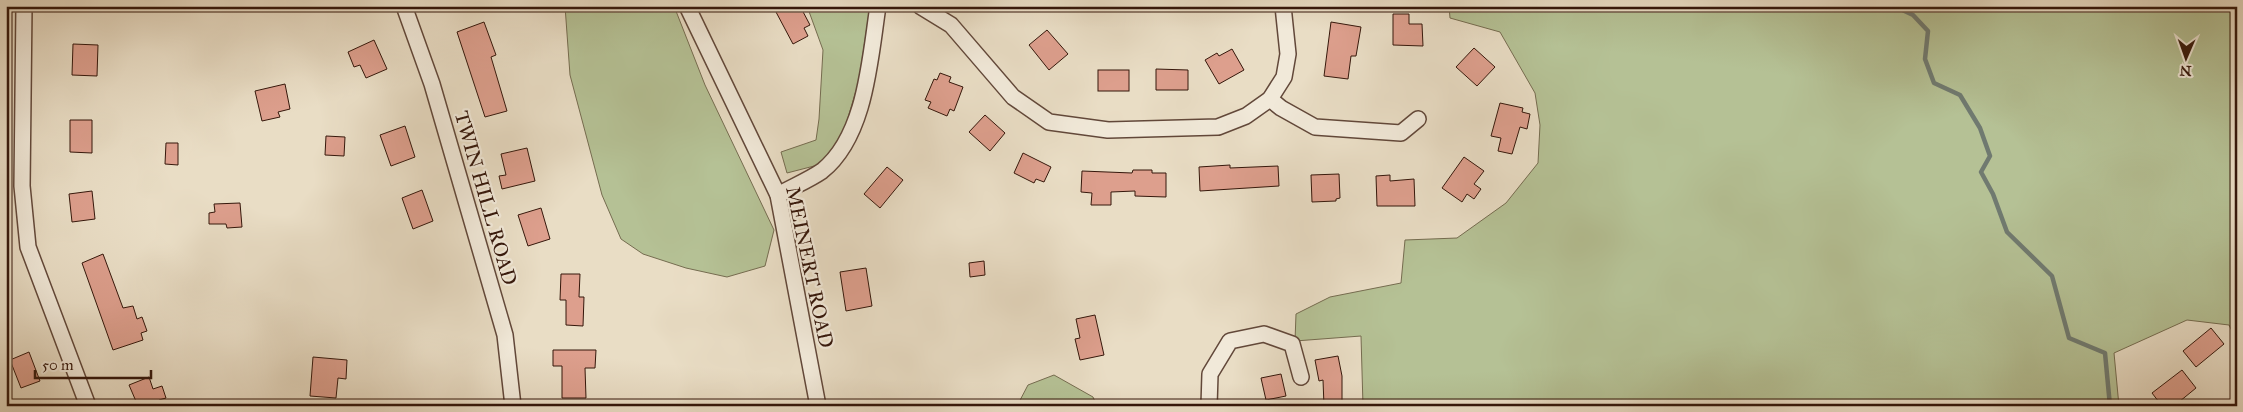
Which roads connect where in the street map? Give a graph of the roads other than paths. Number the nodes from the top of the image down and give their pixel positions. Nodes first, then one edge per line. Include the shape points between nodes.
1 (24, 6) edge
2 (404, 6) edge
3 (687, 6) edge
4 (878, 6) edge
5 (920, 6) edge
6 (1283, 6) edge
7 (1270, 99) junction
8 (1418, 119) dead end
9 (778, 195) junction
10 (1301, 377) dead end
11 (88, 406) edge
12 (513, 406) edge
13 (818, 406) edge
14 (1209, 406) edge

1 - 11 street via 22,186 28,247
2 - 12 street, TWIN HILL ROAD via 432,84 505,335
3 - 9 street, MEINERT ROAD
4 - 9 street via 867,78 849,140 822,170
5 - 7 street via 951,25 1013,97 1050,122 1108,130 1218,127 1246,116
6 - 7 street via 1288,54 1284,76
7 - 8 street via 1315,127 1401,133
9 - 13 street, MEINERT ROAD
10 - 14 street via 1292,344 1264,334 1230,341 1210,374

